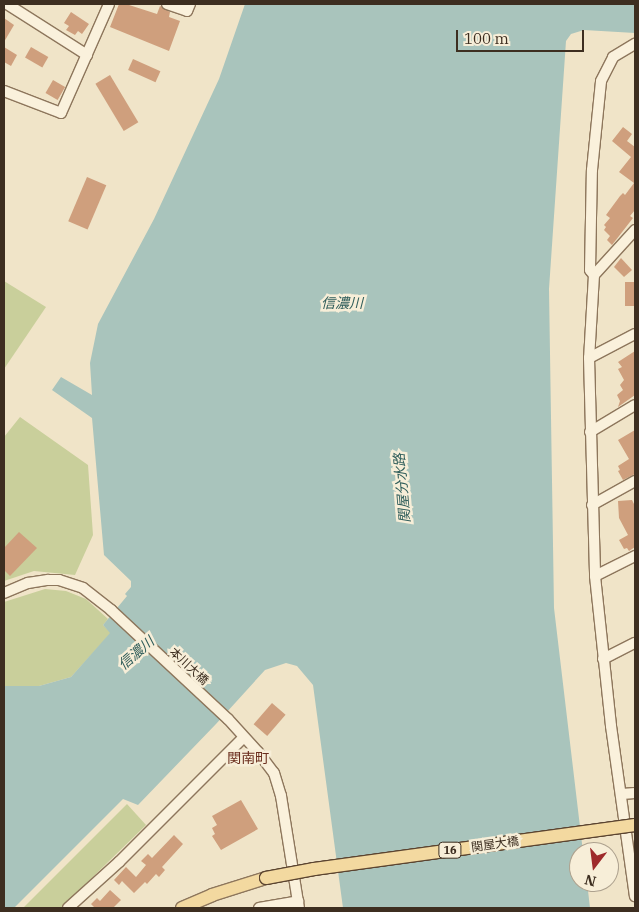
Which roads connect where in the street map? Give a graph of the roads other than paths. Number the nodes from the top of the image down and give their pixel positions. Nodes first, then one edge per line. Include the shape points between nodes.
1 (7, 4) edge
2 (109, 4) edge
3 (167, 4) edge
4 (190, 4) edge
5 (635, 44) edge
6 (87, 55) junction
7 (4, 91) edge
8 (635, 230) edge
9 (594, 275) junction
10 (635, 334) edge
11 (589, 358) junction
12 (635, 405) edge
13 (590, 432) junction
14 (635, 481) edge
15 (592, 505) junction
16 (635, 556) edge
17 (595, 576) junction
18 (4, 593) edge
19 (635, 643) edge
20 (603, 659) junction
21 (243, 738) junction
22 (635, 793) edge
23 (622, 794) junction
24 (635, 826) edge
25 (633, 858) edge
26 (635, 896) edge
27 (299, 905) edge
28 (68, 908) edge
29 (182, 908) edge
30 (259, 908) edge

1 - 6 street
2 - 6 street
3 - 4 street via 187,11
5 - 9 street via 614,57 601,81 592,170 590,270
6 - 7 street via 61,113
8 - 9 street
9 - 11 street
10 - 11 street
11 - 13 street
12 - 13 street
13 - 15 street
14 - 15 street
15 - 17 street
16 - 17 street
17 - 20 street
18 - 21 street, 本川大橋 via 28,583 59,580 83,588 111,610
19 - 20 street
20 - 23 street
21 - 27 street, 本川大橋 via 274,773 282,796
21 - 28 street via 119,862
22 - 23 street
23 - 25 street
24 - 29 main road, 関屋大橋 / 16, bridge via 314,869 266,878
25 - 26 street
27 - 30 street

